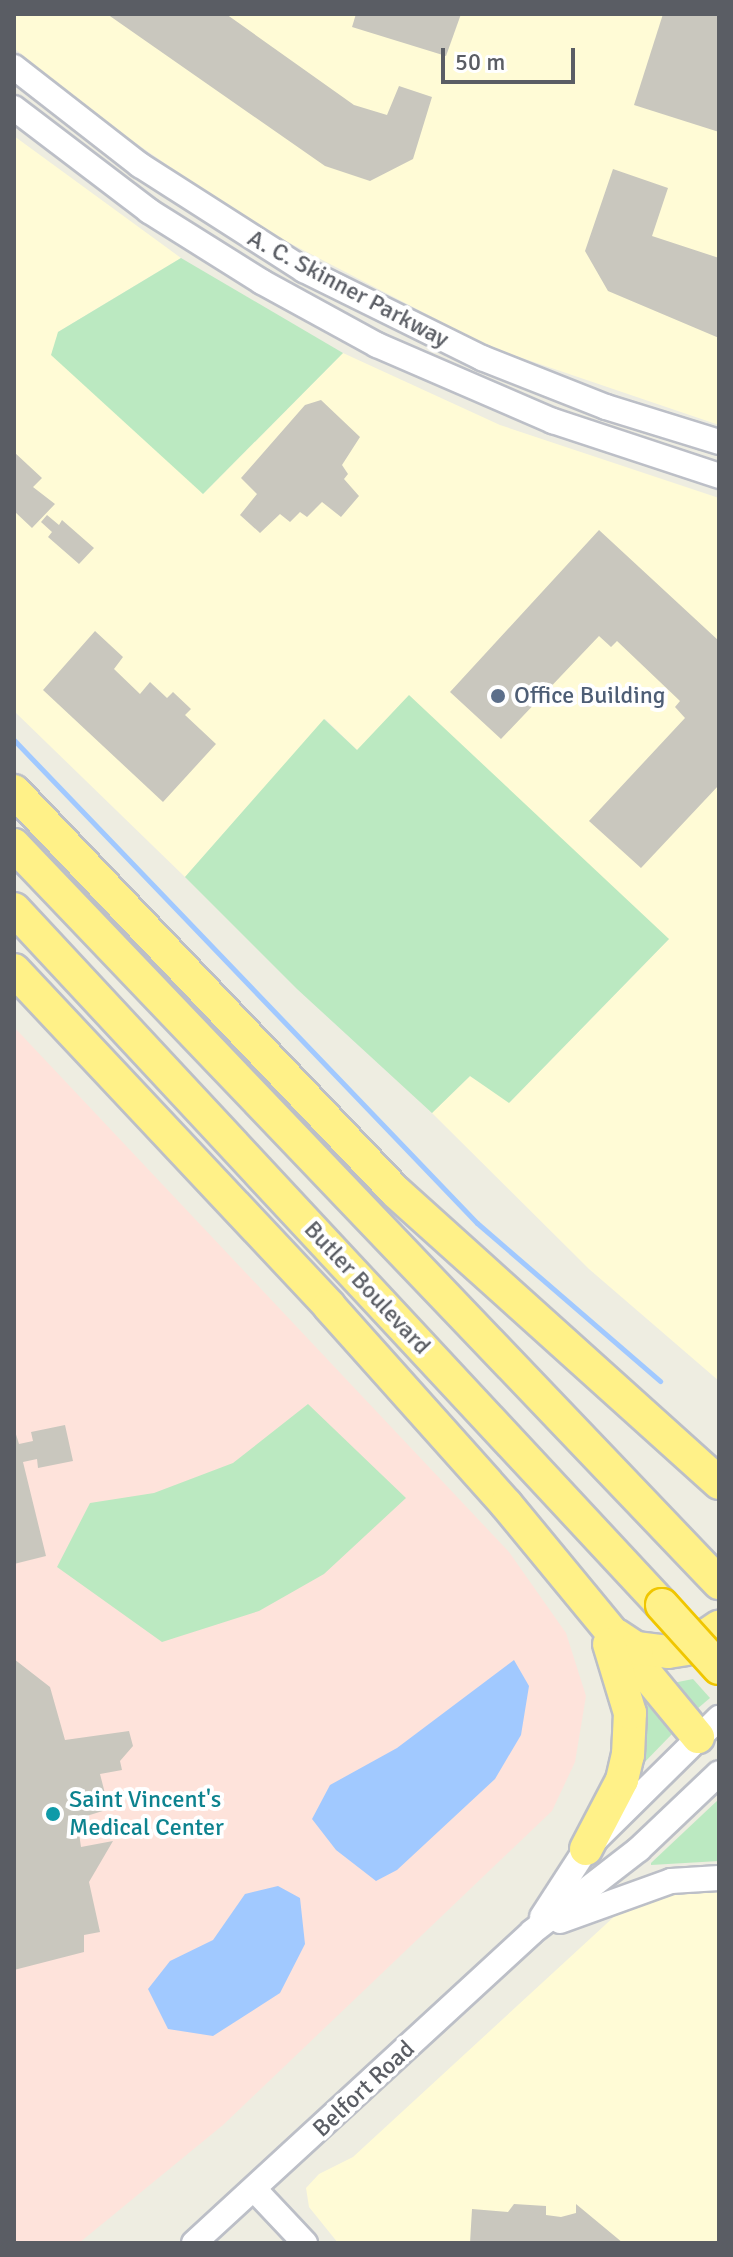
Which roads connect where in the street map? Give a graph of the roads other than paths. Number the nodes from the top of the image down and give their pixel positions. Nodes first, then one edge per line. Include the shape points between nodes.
1 (14, 67) edge
2 (14, 108) edge
3 (719, 442) edge
4 (719, 476) edge
5 (14, 791) edge
6 (14, 845) edge
7 (14, 909) edge
8 (14, 970) edge
9 (716, 1481) edge
10 (711, 1575) edge
11 (596, 1616) junction
12 (719, 1627) edge
13 (719, 1668) edge
14 (709, 1728) edge
15 (719, 1763) edge
16 (719, 1773) edge
17 (586, 1849) junction
18 (719, 1878) edge
19 (532, 1932) junction
20 (255, 2190) junction
21 (194, 2243) edge
22 (305, 2243) edge

1 - 3 main road, A. C. Skinner Parkway via 150,172 317,276 427,334 543,383
2 - 4 main road, A. C. Skinner Parkway via 149,211 365,338 553,421
5 - 9 highway via 396,1192
6 - 10 highway, Butler Boulevard
7 - 13 highway, Butler Boulevard, bridge
8 - 11 highway via 329,1306 506,1504
11 - 12 highway via 618,1637 651,1651 686,1649
11 - 14 highway
11 - 17 highway via 626,1690 630,1732 622,1780
14 - 15 main road
14 - 17 main road, Belfort Road
16 - 19 main road, Belfort Road via 639,1849
17 - 19 main road, Belfort Road
18 - 19 main road via 646,1888
19 - 20 main road, Belfort Road
20 - 21 main road, Belfort Road
20 - 22 main road

